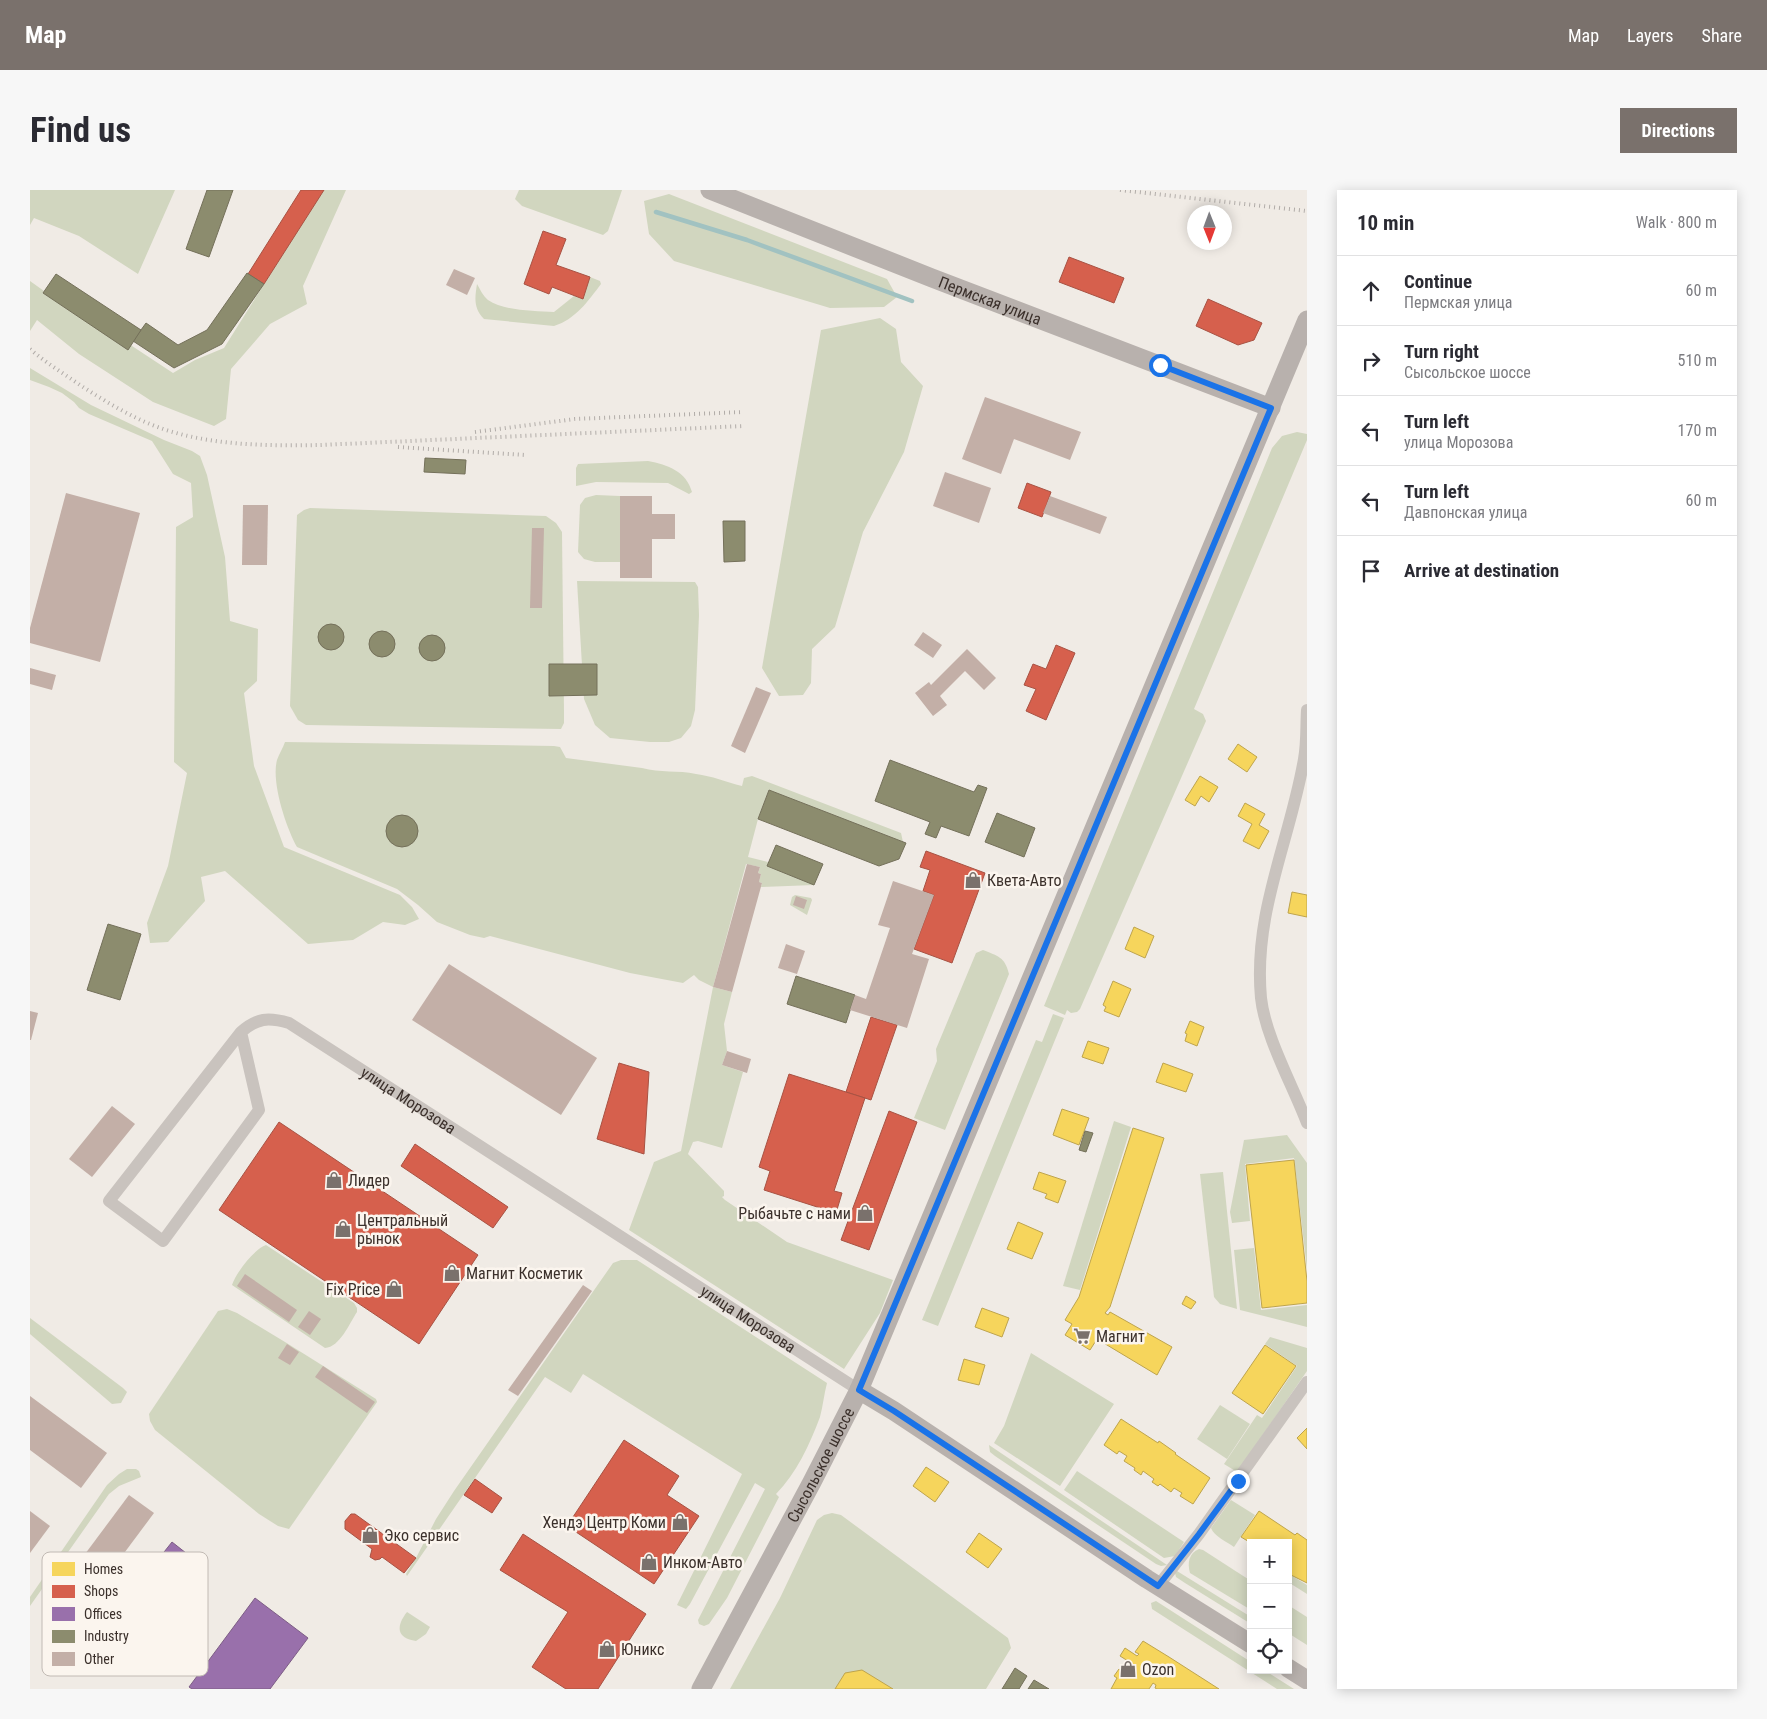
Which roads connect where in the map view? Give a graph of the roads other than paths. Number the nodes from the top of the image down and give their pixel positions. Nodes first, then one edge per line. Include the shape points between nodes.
1 (710, 190) edge
2 (1307, 320) edge
3 (1271, 408) junction
4 (1307, 710) edge
5 (240, 1032) junction
6 (1307, 1123) edge
7 (1307, 1382) edge
8 (859, 1390) junction
9 (1158, 1586) junction
10 (1247, 1642) edge
11 (1292, 1671) edge
12 (1307, 1680) edge
13 (701, 1689) edge

1 - 3 main road, Пермская улица
2 - 3 main road, Сысольское шоссе
3 - 8 main road, Сысольское шоссе
4 - 6 street via 1305,758 1267,904 1261,945 1262,998 1268,1029
5 - 5 street via 259,1110 163,1241 110,1201
5 - 8 street, улица Морозова via 262,1020 289,1023
7 - 9 street
8 - 9 main road, улица Морозова
8 - 13 main road, Сысольское шоссе
9 - 10 main road, улица Морозова
11 - 12 main road

